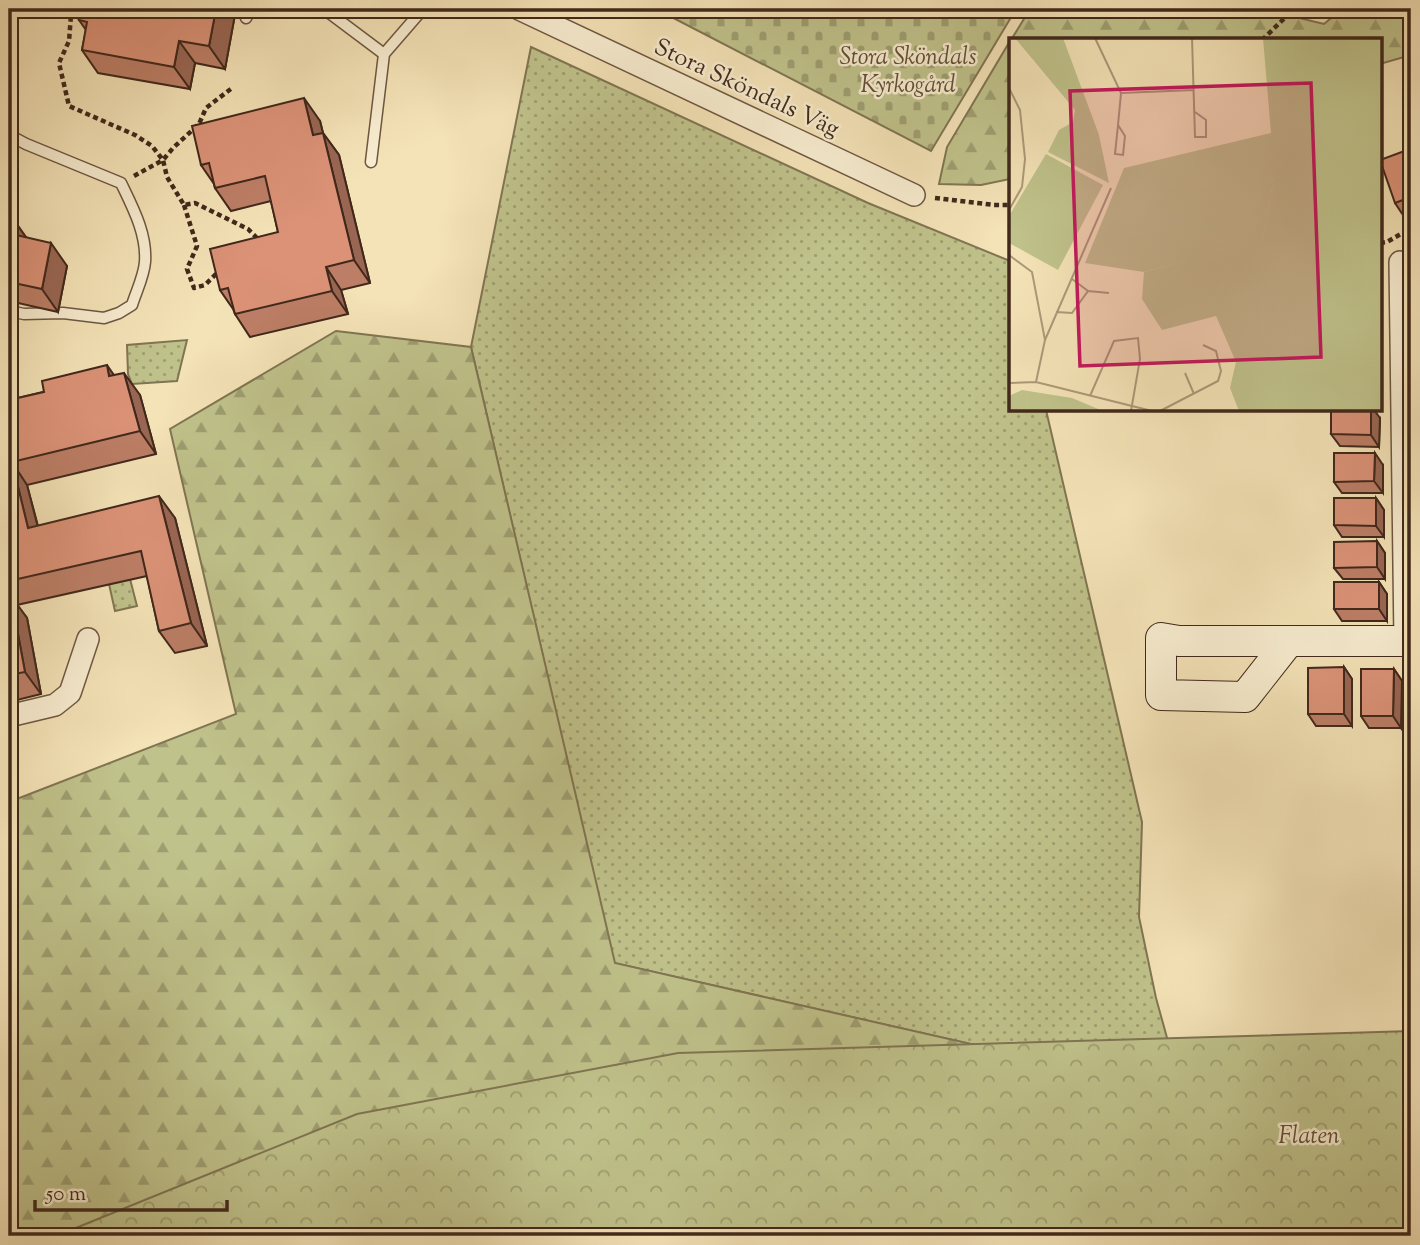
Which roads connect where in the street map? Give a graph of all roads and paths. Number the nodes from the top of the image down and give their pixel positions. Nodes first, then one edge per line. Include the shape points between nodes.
1 (74, 9) edge
2 (324, 9) edge
3 (424, 9) edge
4 (519, 9) edge
5 (1294, 9) edge
6 (1264, 38) edge
7 (384, 54) junction
8 (232, 88) dead end
9 (9, 135) edge
10 (163, 160) junction
11 (371, 162) dead end
12 (121, 184) junction
13 (914, 195) joint
14 (184, 205) junction
15 (1009, 205) edge
16 (1411, 228) edge
17 (251, 243) edge
18 (1382, 243) edge
19 (1397, 256) edge
20 (225, 264) edge
21 (9, 311) edge
22 (88, 639) dead end
23 (1289, 641) dead end
24 (1408, 641) edge
25 (9, 716) edge

1 - 10 path via 69,41 59,63 69,106 135,135
2 - 7 lane
3 - 7 lane
4 - 13 street, Stora Sköndals Väg
5 - 6 path
7 - 11 lane
8 - 10 path via 206,108 200,124
9 - 12 lane
10 - 12 path
10 - 14 path via 167,177
12 - 21 lane via 144,241 145,264 132,305 104,318
13 - 15 path
14 - 17 path via 195,203 248,229 256,237
14 - 20 path via 197,246 187,269 194,288 205,285
16 - 18 path
19 - 24 street
22 - 25 street via 70,693 55,705
23 - 24 street

